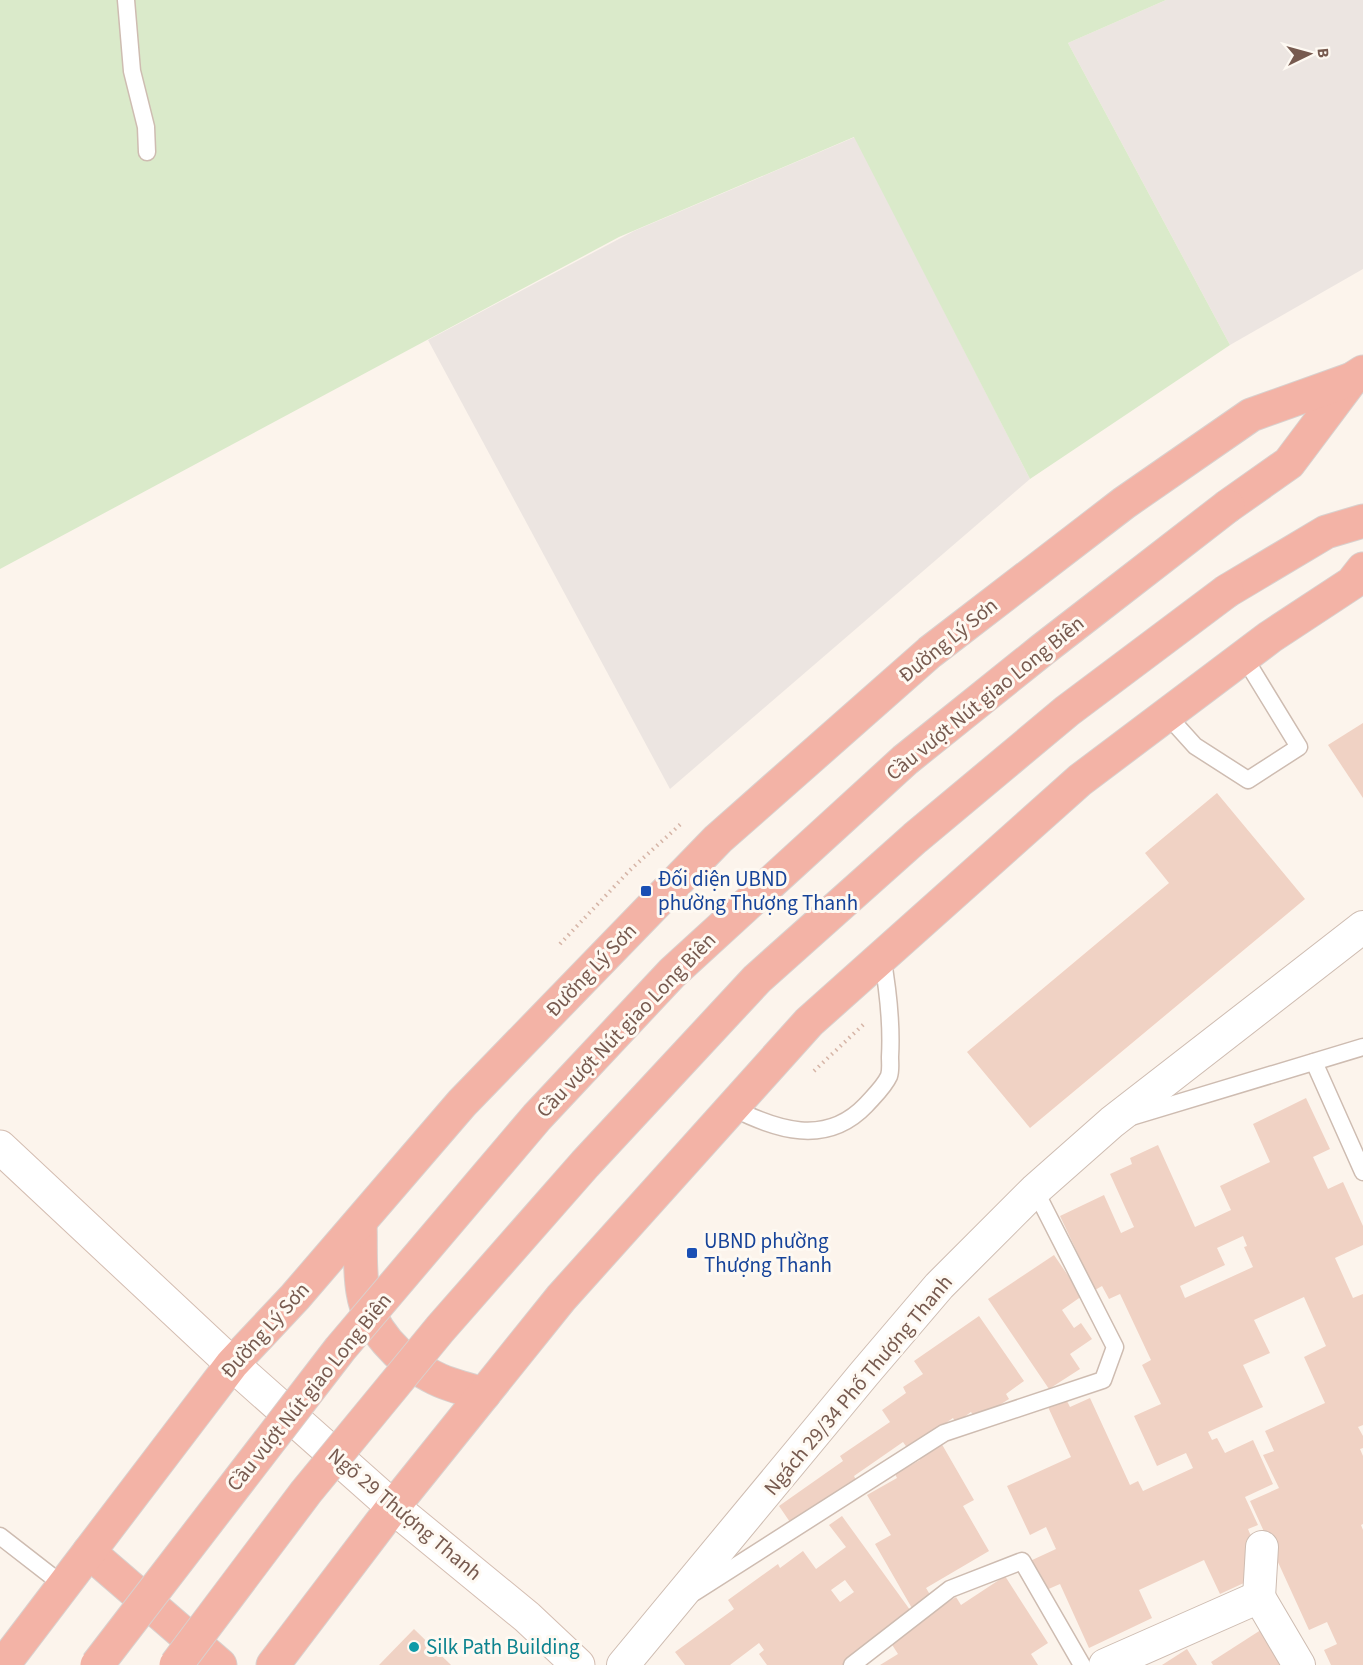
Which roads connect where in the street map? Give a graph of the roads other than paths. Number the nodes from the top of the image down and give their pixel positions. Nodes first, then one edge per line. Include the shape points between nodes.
1 (126, 0) edge
2 (147, 152) dead end
3 (1357, 376) edge
4 (1363, 521) edge
5 (1363, 569) edge
6 (1244, 657) junction
7 (1167, 715) junction
8 (1363, 927) edge
9 (882, 956) junction
10 (1363, 1047) edge
11 (1314, 1062) junction
12 (731, 1107) junction
13 (1112, 1122) junction
14 (0, 1147) edge
15 (1363, 1172) edge
16 (1035, 1190) junction
17 (360, 1222) junction
18 (232, 1364) junction
19 (484, 1394) junction
20 (393, 1507) junction
21 (0, 1536) edge
22 (1262, 1547) dead end
23 (88, 1552) junction
24 (63, 1585) junction
25 (1259, 1598) junction
26 (674, 1605) junction
27 (3, 1665) edge
28 (97, 1665) edge
29 (176, 1665) edge
30 (220, 1665) edge
31 (273, 1665) edge
32 (578, 1665) edge
33 (623, 1665) edge
34 (852, 1665) edge
35 (1082, 1665) edge
36 (1105, 1665) edge
37 (1299, 1665) edge

1 - 2 lane via 132,71 144,118
3 - 17 highway, Đường Lý Sơn via 1251,415 1124,503 930,652 718,839 462,1103
3 - 28 highway, Cầu vượt Nút giao Long Biên, bridge via 1289,463 1228,506 905,760 672,973 537,1117 340,1349
4 - 29 highway, bridge via 1326,532 1227,591 1049,726 915,838 757,980 585,1164 440,1329 306,1492
5 - 6 highway via 1352,583
6 - 7 highway
6 - 7 lane via 1299,747 1248,780 1195,746
7 - 9 highway via 1080,780
8 - 13 street, Ngách 29/34 Phố Thượng Thanh
9 - 12 highway via 809,1022
9 - 12 lane via 892,1030 889,1074 854,1118 818,1131 788,1130
10 - 11 lane, Ngách 29/34 Phố Thượng Thanh
11 - 13 lane, Ngách 29/34 Phố Thượng Thanh
11 - 15 lane
12 - 19 highway via 561,1298
13 - 16 street, Ngách 29/34 Phố Thượng Thanh
14 - 18 street, Ngõ 29 Thượng Thanh
16 - 26 street, Ngách 29/34 Phố Thượng Thanh via 939,1286
16 - 26 lane via 1115,1347 1103,1380 944,1433
17 - 18 highway, Đường Lý Sơn
17 - 19 highway via 363,1292 371,1319 383,1337 429,1376
18 - 20 street, Ngõ 29 Thượng Thanh
18 - 23 highway, Đường Lý Sơn
19 - 20 highway
20 - 31 highway
20 - 32 street, Ngõ 29 Thượng Thanh via 527,1617
21 - 24 lane
22 - 25 street
23 - 24 highway, Đường Lý Sơn
23 - 30 highway
24 - 27 highway, Đường Lý Sơn
25 - 36 street
25 - 37 street
26 - 33 street, Ngách 29/34 Phố Thượng Thanh
34 - 35 lane via 950,1589 1022,1561

